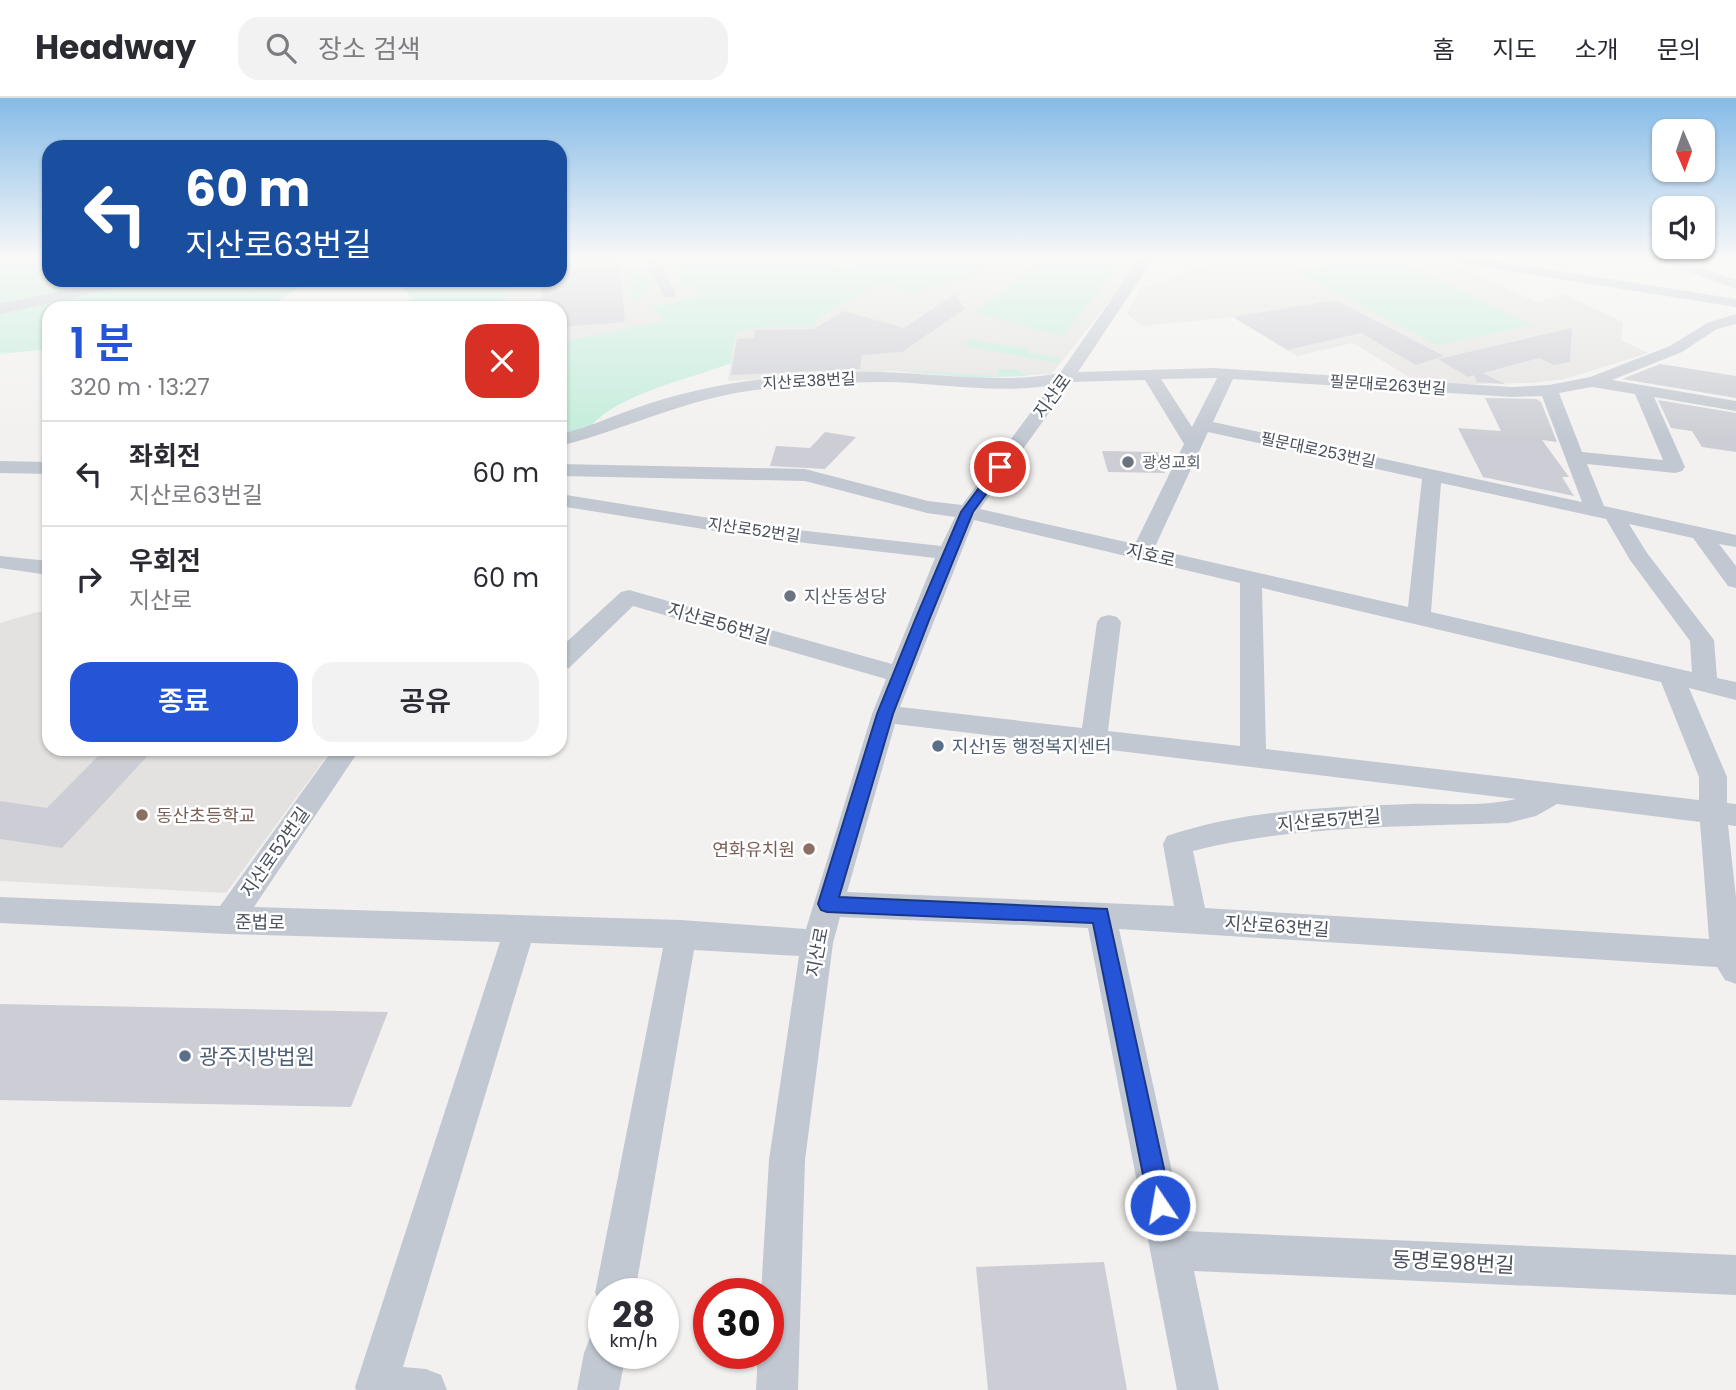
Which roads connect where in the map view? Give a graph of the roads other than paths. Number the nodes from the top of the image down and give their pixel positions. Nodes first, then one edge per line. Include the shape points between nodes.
1 (1106, 318) edge
2 (1736, 319) edge
3 (1227, 374) junction
4 (1150, 375) junction
5 (1066, 377) junction
6 (1592, 382) junction
7 (1549, 390) junction
8 (1642, 390) junction
9 (1736, 406) edge
10 (1204, 426) junction
11 (567, 438) edge
12 (1193, 443) junction
13 (1576, 457) junction
14 (0, 467) edge
15 (42, 468) edge
16 (567, 475) edge
17 (1432, 475) junction
18 (567, 501) edge
19 (967, 512) junction
20 (1605, 513) junction
21 (1701, 534) junction
22 (1736, 541) edge
23 (948, 553) junction
24 (1141, 553) junction
25 (0, 562) edge
26 (42, 567) edge
27 (1251, 578) junction
28 (1736, 581) edge
29 (1419, 616) junction
30 (1109, 622) dead end
31 (567, 655) edge
32 (900, 675) junction
33 (1671, 676) junction
34 (1705, 684) junction
35 (1736, 691) edge
36 (885, 714) junction
37 (1094, 738) junction
38 (342, 756) edge
39 (1253, 758) junction
40 (1556, 792) junction
41 (1724, 813) edge
42 (827, 904) junction
43 (0, 910) edge
44 (1101, 915) junction
45 (1192, 920) junction
46 (227, 921) junction
47 (520, 928) junction
48 (681, 934) junction
49 (817, 943) junction
50 (1731, 962) edge
51 (1169, 1250) junction
52 (1736, 1275) edge
53 (618, 1278) edge
54 (602, 1369) edge
55 (426, 1390) edge
56 (598, 1390) edge
57 (777, 1390) edge
58 (1198, 1390) edge

1 - 5 street, 지산로
2 - 6 street
3 - 4 street, 필문대로263번길
3 - 7 street, 필문대로263번길 via 1480,391
3 - 10 street
4 - 5 street, 필문대로263번길
4 - 12 street
5 - 11 street, 지산로38번길 via 1040,382 880,377 745,386 700,394
5 - 19 street, 지산로
6 - 7 street, 필문대로263번길
6 - 8 street, 필문대로263번길
7 - 13 street
8 - 9 street, 필문대로263번길
8 - 13 street via 1675,467
10 - 12 street
10 - 17 street, 필문대로253번길
12 - 24 street
13 - 20 street
14 - 15 street
16 - 19 street, 지호로 via 805,475 927,507
17 - 20 street, 필문대로253번길
17 - 29 street
18 - 23 street, 지산로52번길 via 753,531
19 - 23 street, 지산로
19 - 24 street, 지호로
20 - 21 street, 필문대로253번길
20 - 34 street via 1702,640
21 - 22 street, 필문대로253번길
21 - 28 street
23 - 32 street, 지산로
24 - 27 street, 지호로
25 - 26 street
27 - 29 street, 지호로
27 - 39 street
29 - 33 street, 지호로
30 - 37 street
31 - 32 street, 지산로56번길 via 629,597
32 - 36 street, 지산로
33 - 34 street, 지호로
33 - 41 street
34 - 35 street, 지호로
36 - 37 street
36 - 42 street, 지산로
37 - 39 street
38 - 46 street, 지산로52번길
39 - 40 street
40 - 41 street
40 - 45 street, 지산로57번길 via 1508,811 1369,815 1280,824 1177,844
41 - 50 street
42 - 44 street, 지산로63번길
42 - 49 street, 지산로
43 - 46 street, 준법로
44 - 45 street, 지산로63번길
44 - 51 street
45 - 50 street, 지산로63번길
46 - 47 street, 준법로
47 - 48 street, 준법로
47 - 55 street via 376,1387
48 - 49 street, 준법로
48 - 53 street
49 - 57 street, 지산로 via 787,1160
51 - 52 street, 동명로98번길
51 - 58 street
54 - 56 street

